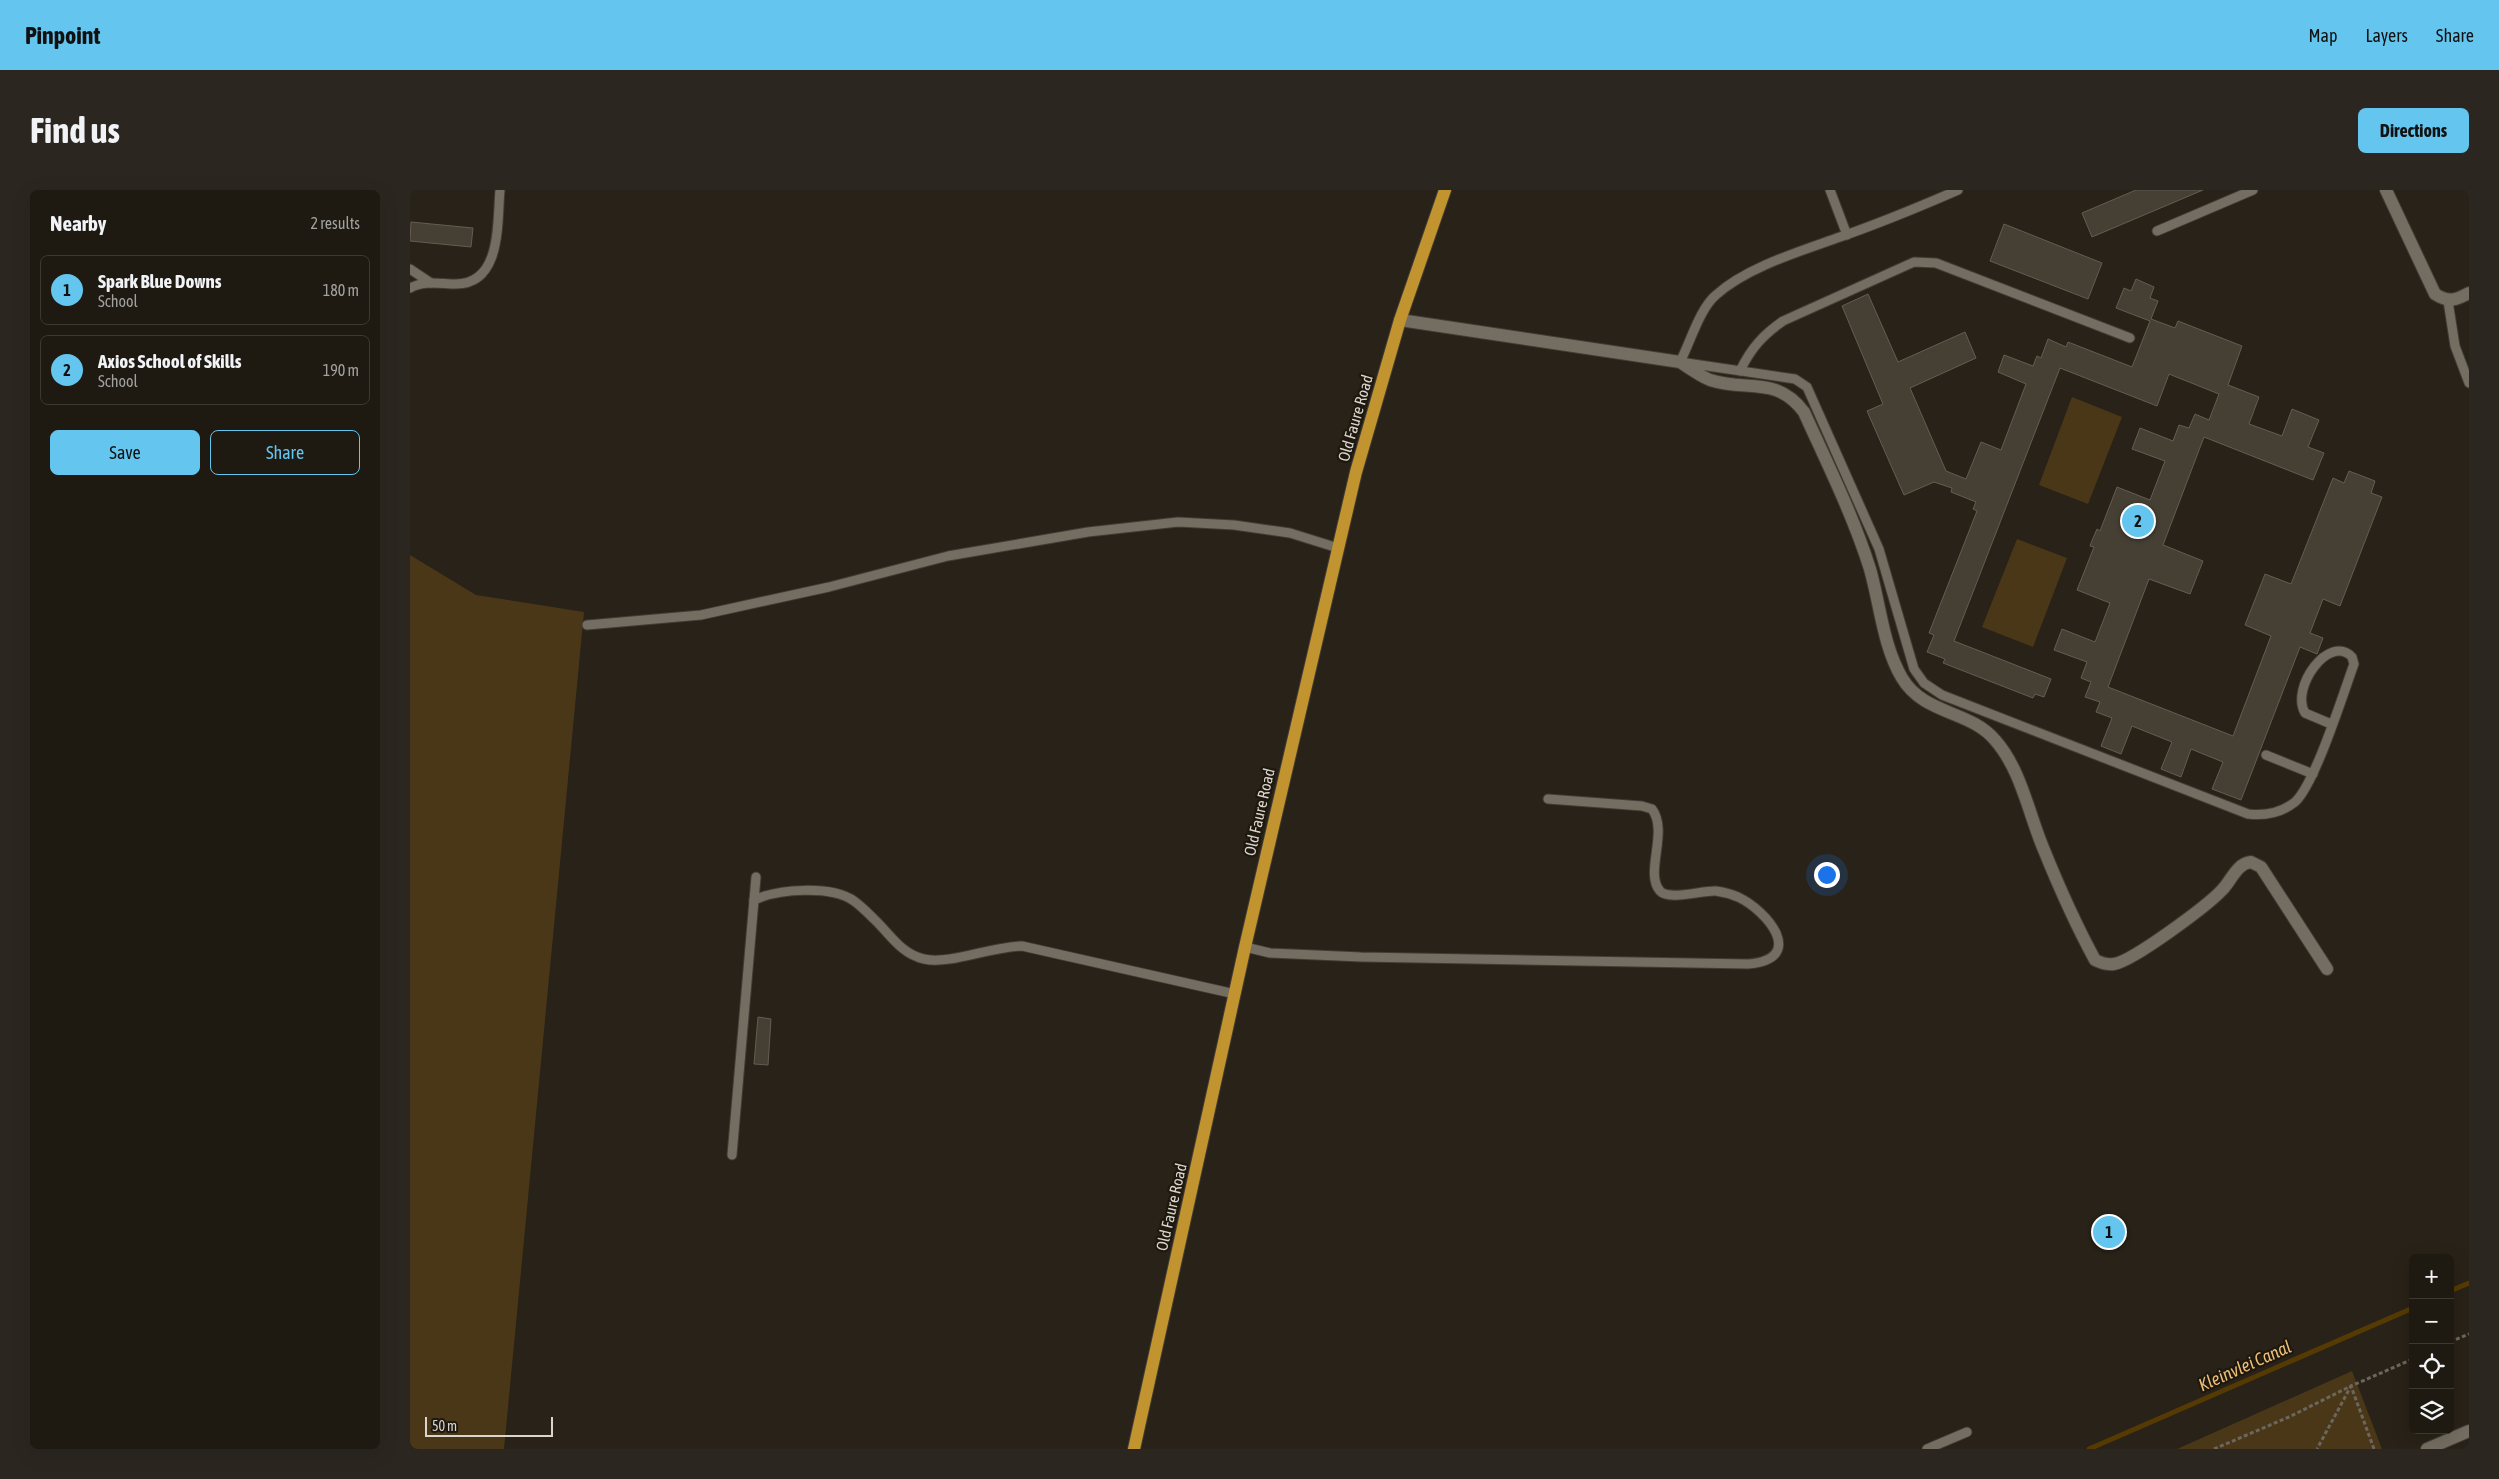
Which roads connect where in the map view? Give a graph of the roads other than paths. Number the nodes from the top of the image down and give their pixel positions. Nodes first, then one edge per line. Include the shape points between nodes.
1 (500, 190) edge
2 (1445, 190) edge
3 (1830, 190) edge
4 (1958, 190) edge
5 (2253, 190) edge
6 (2386, 190) edge
7 (2157, 231) dead end
8 (1847, 235) junction
9 (410, 269) edge
10 (431, 283) junction
11 (410, 288) edge
12 (2469, 293) edge
13 (2448, 301) junction
14 (1400, 320) junction
15 (2130, 338) dead end
16 (1680, 362) junction
17 (1740, 371) junction
18 (2469, 383) edge
19 (1338, 548) junction
20 (588, 625) dead end
21 (2331, 724) junction
22 (2266, 755) dead end
23 (2313, 774) junction
24 (1548, 799) dead end
25 (756, 878) dead end
26 (754, 900) junction
27 (1245, 947) junction
28 (2327, 969) dead end
29 (1235, 994) junction
30 (732, 1155) dead end
31 (2469, 1431) edge
32 (1967, 1432) dead end
33 (1134, 1449) edge
34 (1927, 1449) edge
35 (2426, 1449) edge

1 - 10 lane via 494,249 482,275 466,284
2 - 14 main road, Old Faure Road
3 - 8 lane
4 - 8 lane
5 - 7 lane
6 - 13 street via 2436,294
8 - 16 lane via 1774,262 1715,295 1703,312
9 - 10 lane
10 - 11 lane
12 - 13 street
13 - 18 lane via 2455,346
14 - 16 street
14 - 19 main road, Old Faure Road via 1356,472
15 - 17 lane via 1936,263 1914,262 1783,321 1753,346
16 - 17 lane
16 - 28 street via 1711,380 1784,393 1804,412 1858,536 1901,677 1918,698 1981,729 2000,746 2095,960 2112,965 2132,956 2206,905 2223,890 2243,864 2251,862 2261,867
17 - 23 lane via 1795,379 1809,390 1879,549 1910,661 1918,676 1932,690 2248,814 2268,814 2287,807 2302,794
19 - 20 lane via 1290,533 1178,522 1088,532 948,556 829,587 701,614
19 - 27 main road, Old Faure Road
21 - 21 lane via 2354,664 2352,657 2344,653 2332,653 2314,664 2301,694 2305,713
21 - 23 lane
22 - 23 lane
24 - 27 lane via 1652,809 1658,826 1655,876 1658,889 1663,894 1715,891 1740,898 1765,916 1772,927 1777,938 1775,957 1748,964 1361,957 1270,953
25 - 26 lane
26 - 29 lane via 779,891 835,893 853,900 896,943 922,959 936,961 1006,946 1022,946
26 - 30 lane
27 - 29 main road, Old Faure Road
29 - 33 main road, Old Faure Road
31 - 35 street
32 - 34 lane

